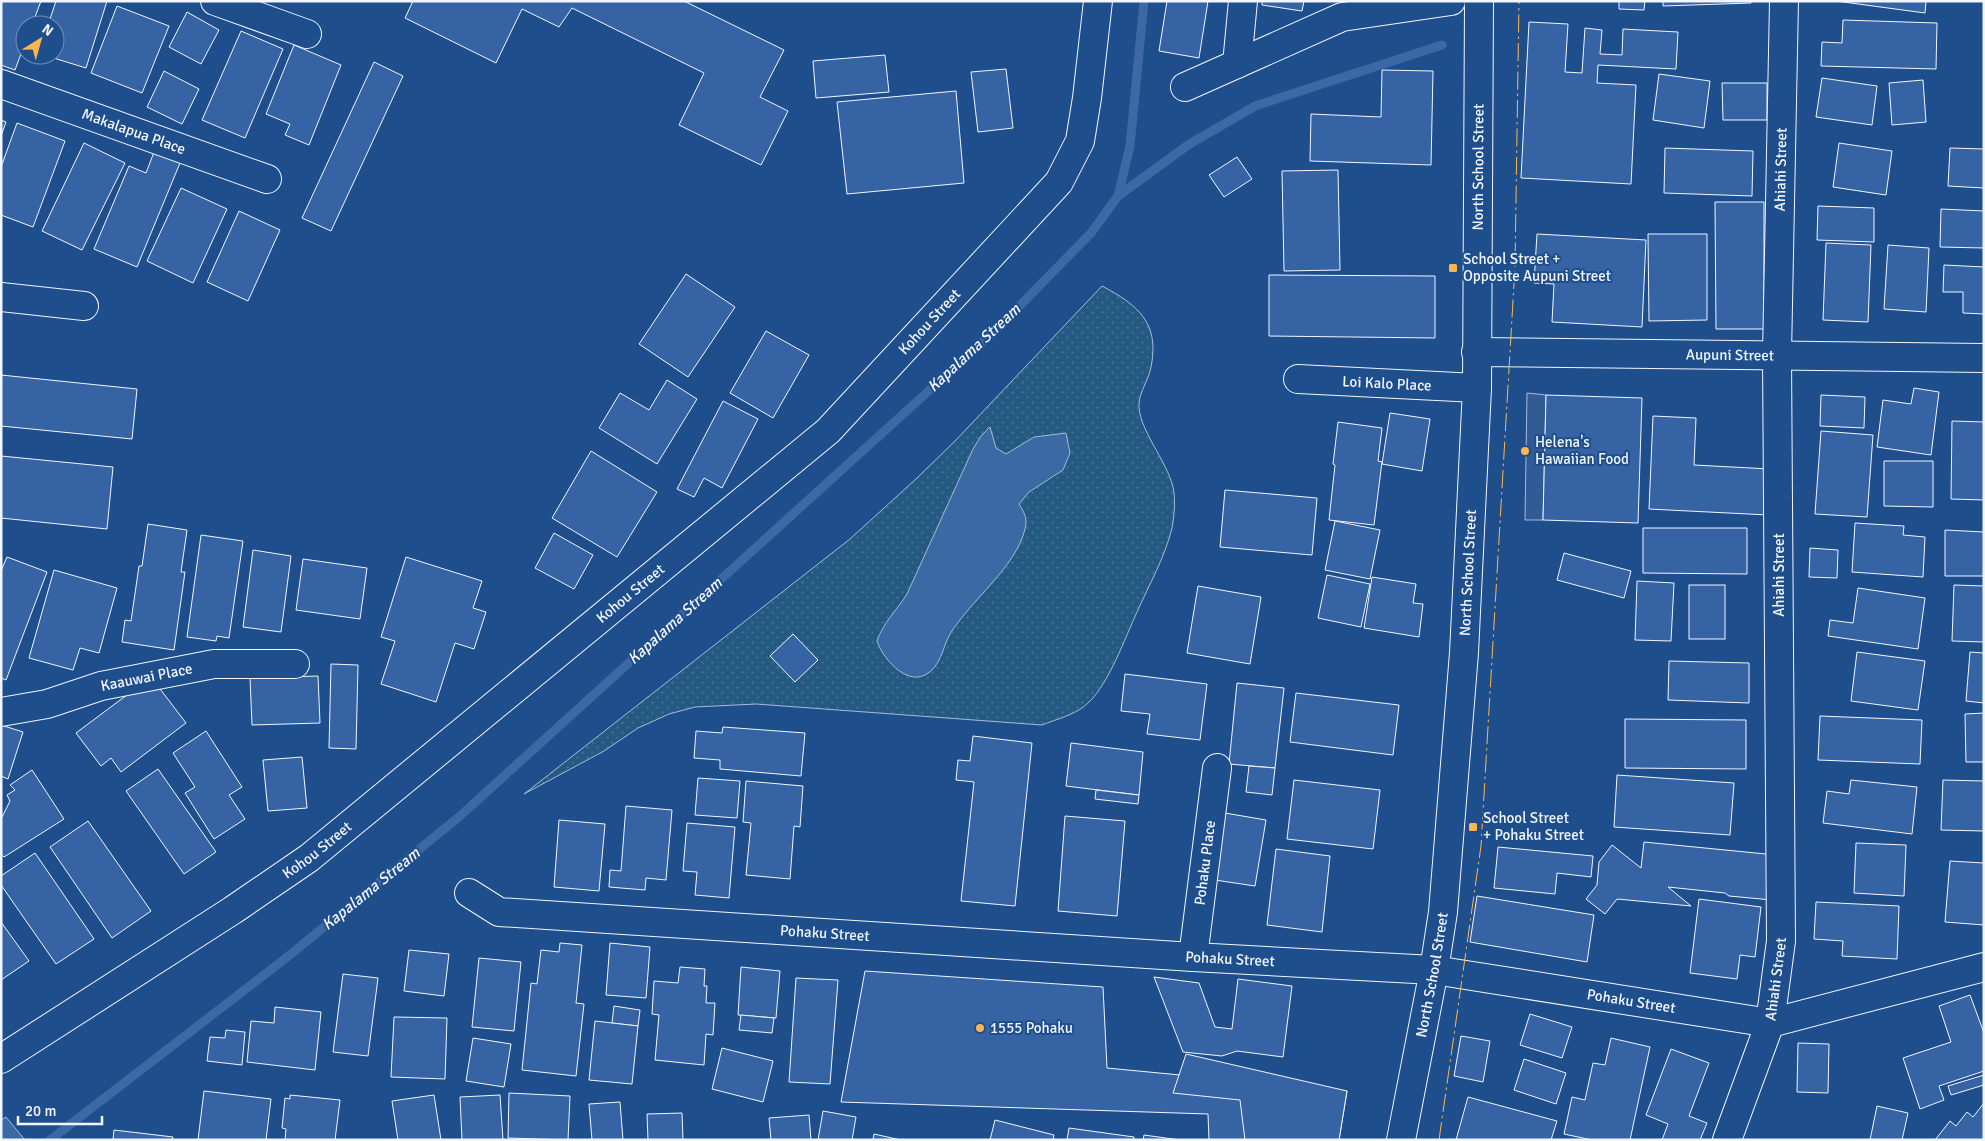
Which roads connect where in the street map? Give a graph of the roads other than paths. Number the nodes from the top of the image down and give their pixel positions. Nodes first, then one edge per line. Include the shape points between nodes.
1 (215, 1) edge
2 (1098, 1) edge
3 (1243, 1) edge
4 (1452, 1) edge
5 (1479, 1) edge
6 (1784, 1) edge
7 (1342, 9) edge
8 (307, 34) dead end
9 (1237, 64) junction
10 (1, 84) edge
11 (1185, 87) dead end
12 (267, 179) dead end
13 (1, 297) edge
14 (84, 306) dead end
15 (1476, 352) junction
16 (1777, 355) junction
17 (1984, 358) edge
18 (1298, 378) dead end
19 (1477, 388) junction
20 (295, 664) dead end
21 (1, 712) edge
22 (1217, 768) dead end
23 (469, 893) dead end
24 (1193, 958) junction
25 (1984, 967) edge
26 (1434, 970) junction
27 (1770, 1023) junction
28 (1, 1059) edge
29 (1402, 1140) edge
30 (1726, 1140) edge

1 - 8 street
2 - 28 street, Kohou Street via 1080,140 1059,182 828,431 309,858
3 - 9 street
4 - 7 street
5 - 15 street, North School Street
6 - 16 street, Ahiahi Street
7 - 9 street
9 - 11 street
10 - 12 street, Makalapua Place
13 - 14 street
15 - 16 street, Aupuni Street
15 - 19 street, North School Street
16 - 17 street, Aupuni Street
16 - 27 street, Ahiahi Street via 1781,941
18 - 19 street, Loi Kalo Place
19 - 26 street, North School Street via 1464,653 1443,912
20 - 21 street, Kaauwai Place via 214,664 101,686 47,704
22 - 24 street, Pohaku Place
23 - 24 street, Pohaku Street via 499,912
24 - 26 street, Pohaku Street
25 - 27 street, Pohaku Street
26 - 27 street, Pohaku Street
26 - 29 street, North School Street
27 - 30 street, Ahiahi Street

